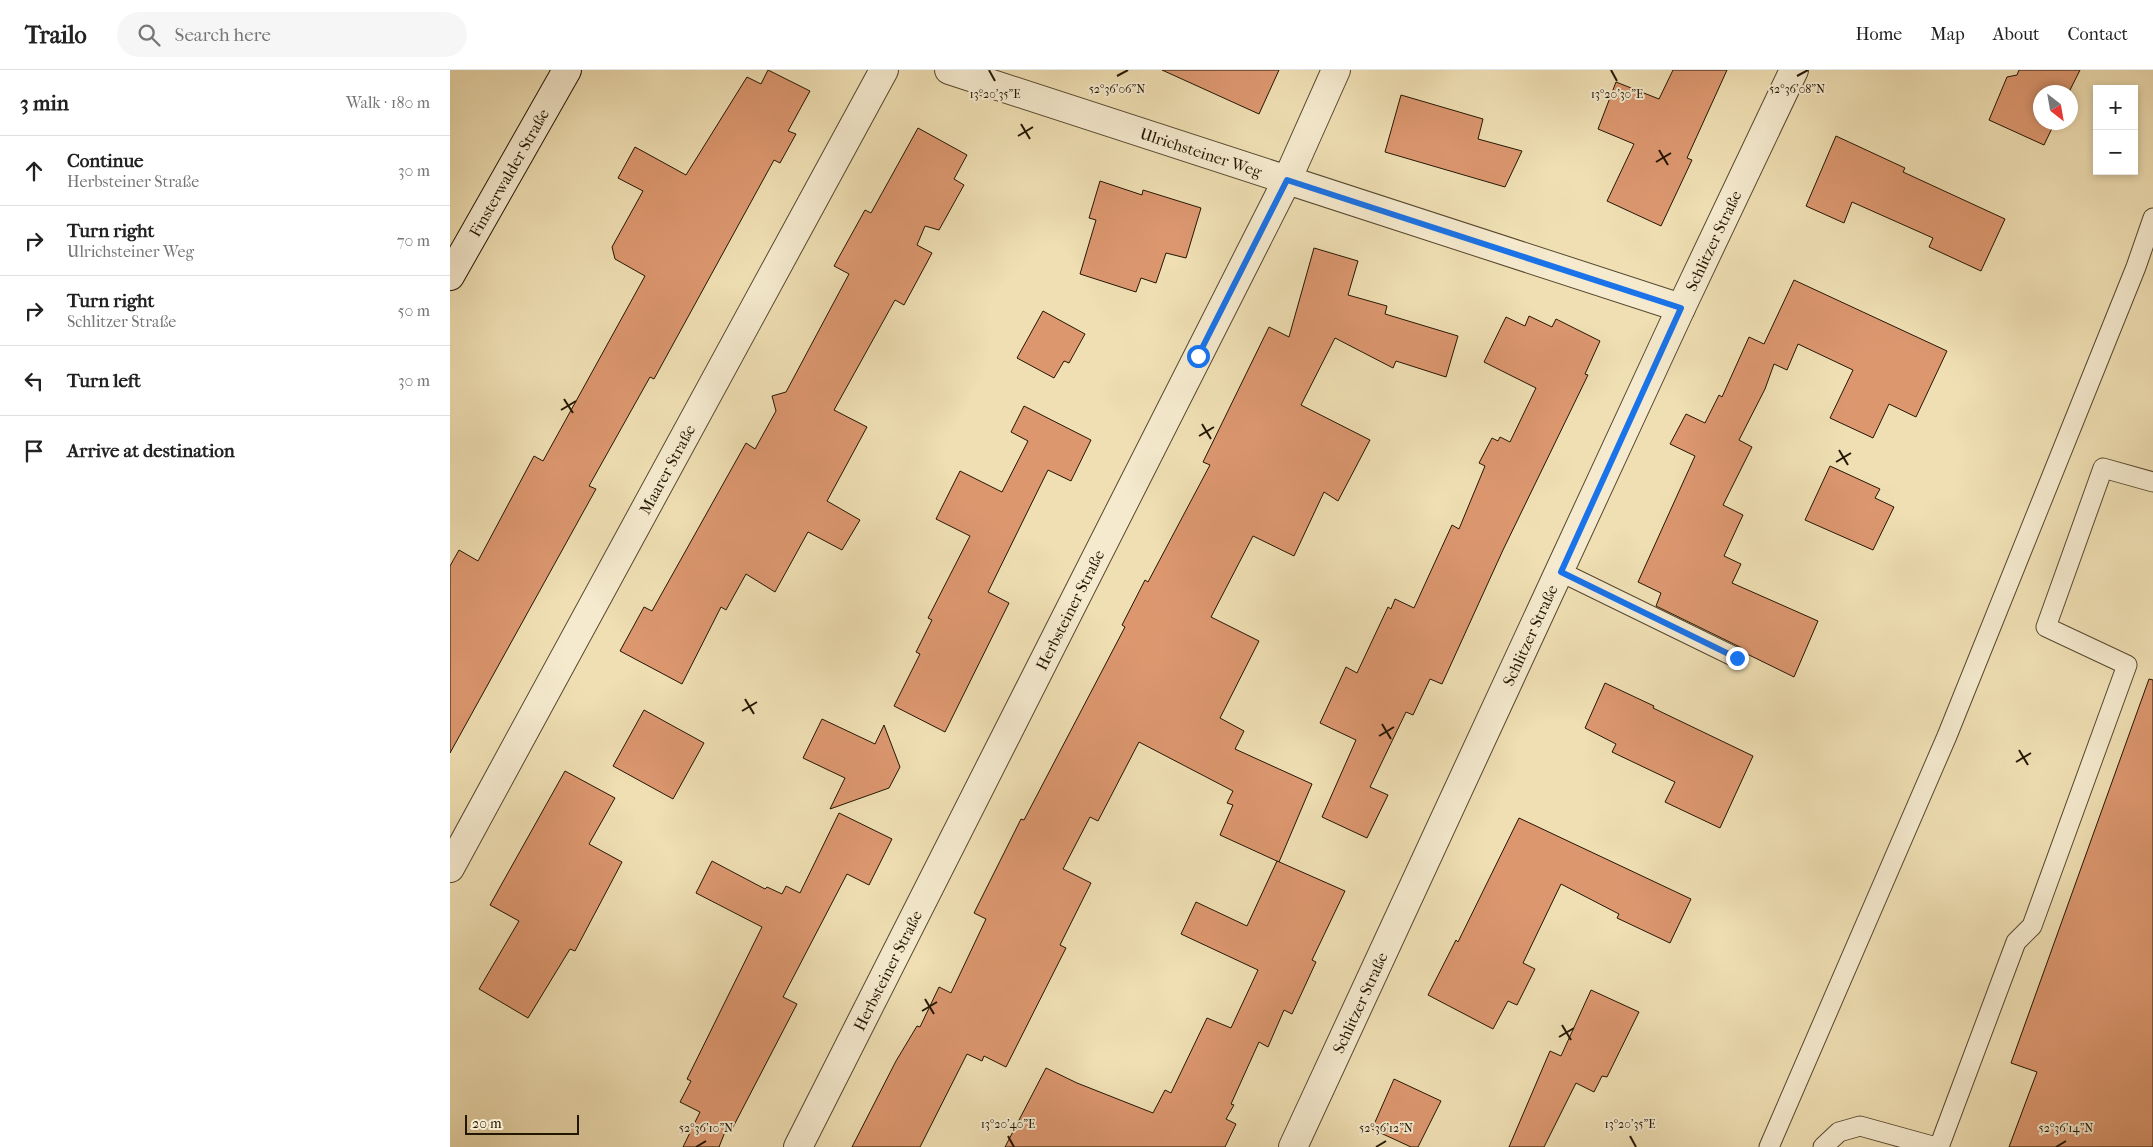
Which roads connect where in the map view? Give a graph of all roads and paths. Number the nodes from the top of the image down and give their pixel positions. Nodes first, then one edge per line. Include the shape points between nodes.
1 (567, 70) edge
2 (884, 70) edge
3 (949, 70) edge
4 (1336, 70) edge
5 (1794, 70) edge
6 (1287, 180) junction
7 (2153, 218) edge
8 (450, 276) edge
9 (1681, 308) junction
10 (2153, 482) edge
11 (1561, 572) junction
12 (1737, 658) dead end
13 (450, 868) edge
14 (798, 1147) edge
15 (1293, 1147) edge
16 (1769, 1147) edge
17 (1823, 1147) edge
18 (1938, 1147) edge

1 - 8 street, Finsterwalder Straße
2 - 13 street, Maarer Straße
3 - 6 street, Ulrichsteiner Weg
4 - 6 street, Herbsteiner Straße
5 - 9 street, Schlitzer Straße
6 - 9 street, Ulrichsteiner Weg
6 - 14 street, Herbsteiner Straße
7 - 16 lane via 1947,736
9 - 11 street, Schlitzer Straße
10 - 18 lane via 2103,468 2046,627 2127,665 2032,926 2016,942
11 - 12 lane
11 - 15 street, Schlitzer Straße
17 - 18 lane via 1840,1132 1860,1126

